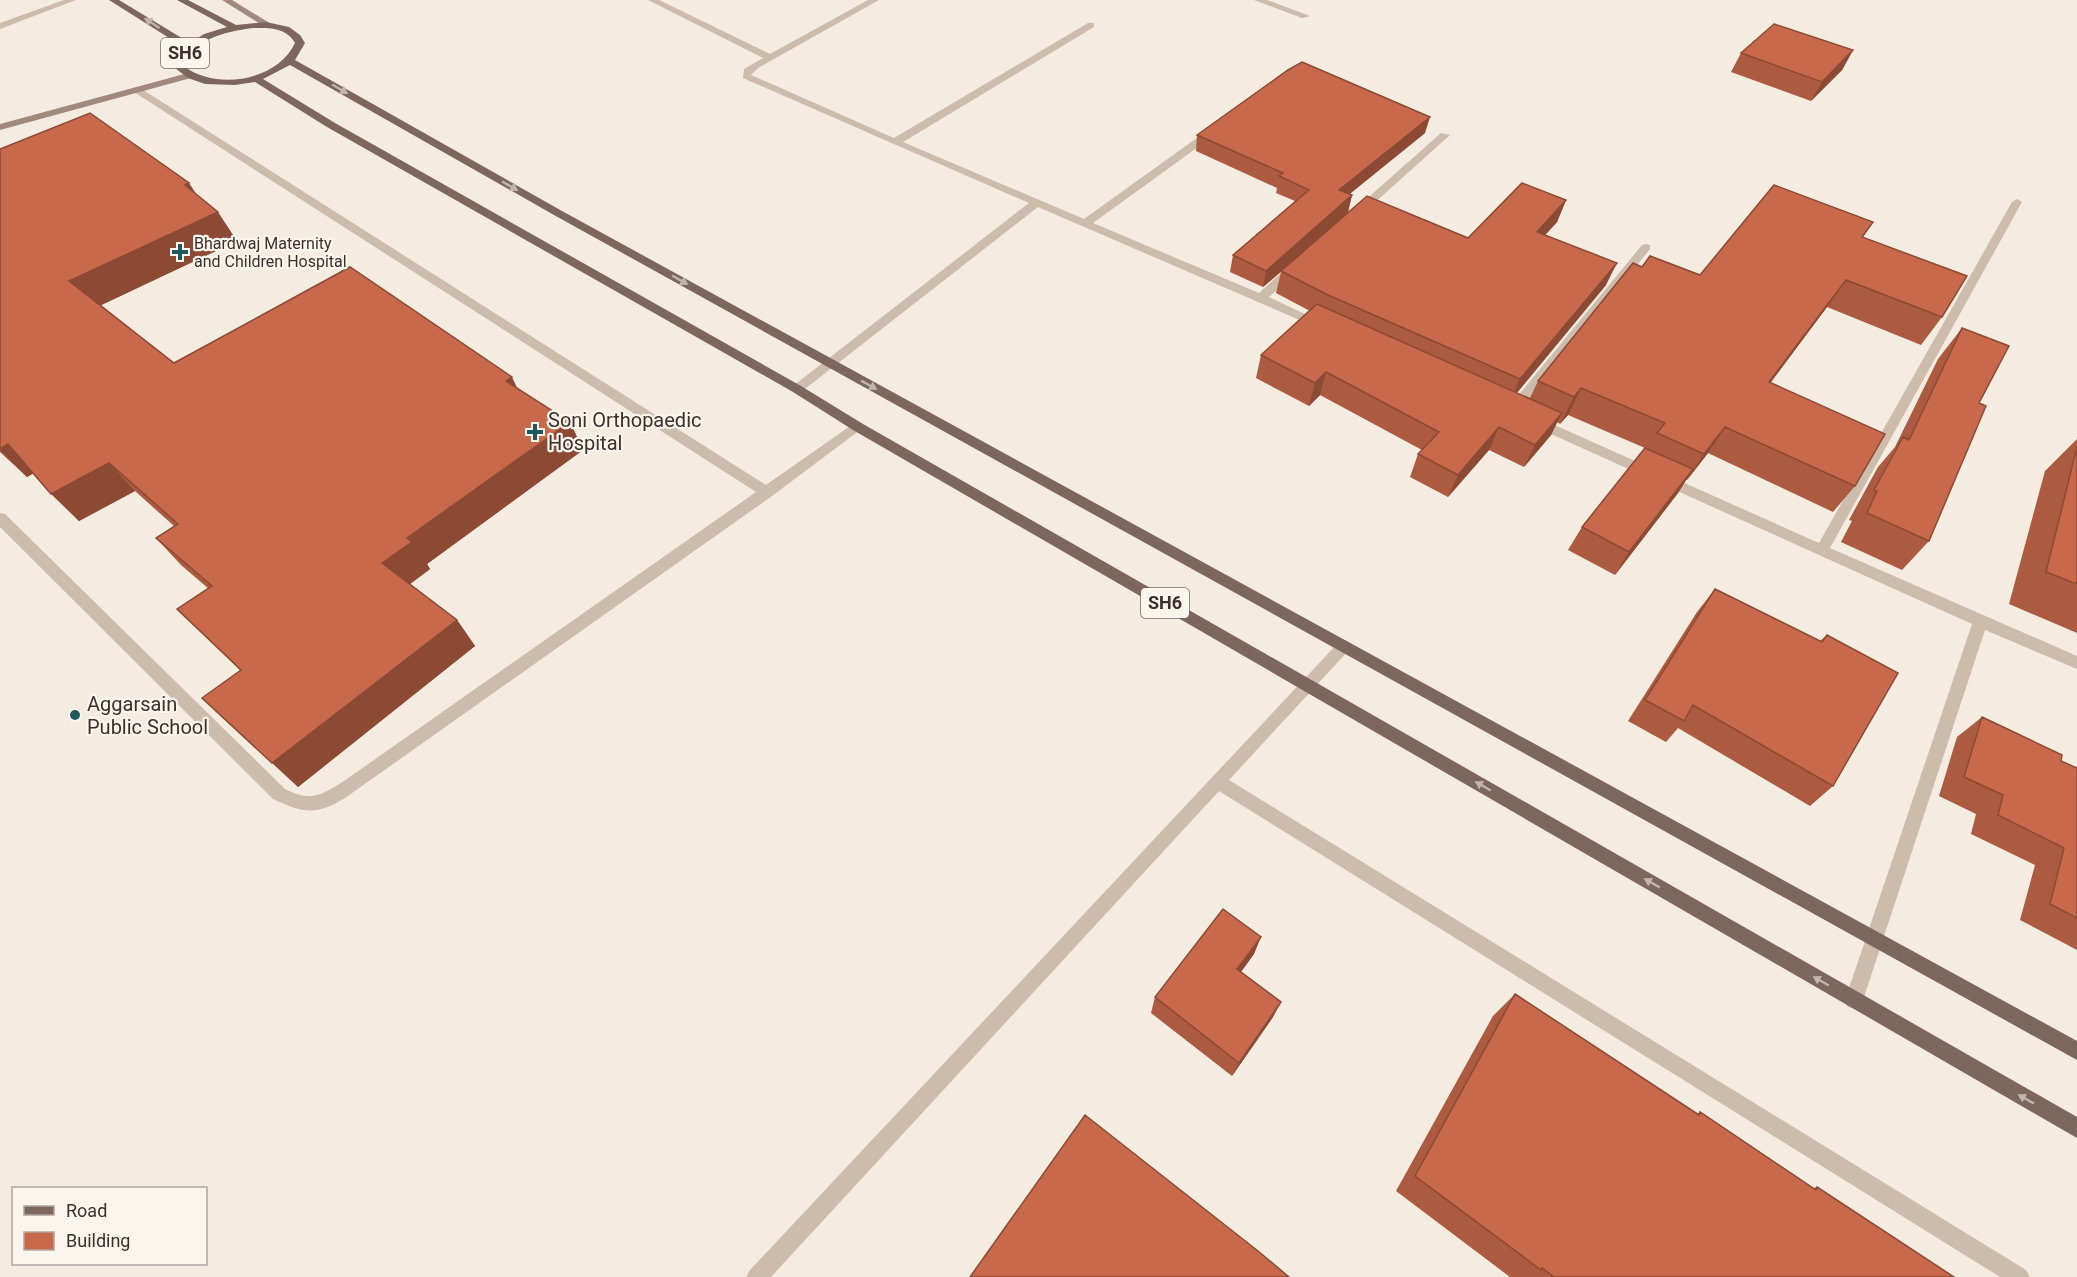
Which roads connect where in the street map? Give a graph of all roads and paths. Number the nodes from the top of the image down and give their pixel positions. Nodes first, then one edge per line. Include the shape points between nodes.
1 (72, 0) edge
2 (113, 0) edge
3 (181, 0) edge
4 (226, 0) edge
5 (652, 0) edge
6 (875, 0) edge
7 (1258, 0) edge
8 (1305, 16) dead end
9 (268, 25) junction
10 (1090, 25) dead end
11 (0, 26) edge
12 (235, 28) junction
13 (190, 47) junction
14 (770, 58) junction
15 (290, 60) junction
16 (188, 76) junction
17 (254, 77) junction
18 (136, 90) junction
19 (1222, 125) edge
20 (0, 127) edge
21 (1445, 135) dead end
22 (895, 142) junction
23 (2018, 202) dead end
24 (1036, 203) junction
25 (1349, 220) edge
26 (1086, 223) junction
27 (1646, 248) dead end
28 (1305, 258) edge
29 (1262, 297) junction
30 (1327, 327) edge
31 (831, 363) junction
32 (797, 390) junction
33 (858, 427) junction
34 (767, 492) junction
35 (0, 518) edge
36 (1822, 550) junction
37 (1980, 621) junction
38 (1344, 646) junction
39 (2077, 663) edge
40 (1308, 685) junction
41 (1218, 782) junction
42 (1876, 940) junction
43 (1854, 1000) junction
44 (2077, 1051) edge
45 (2077, 1128) edge
46 (766, 1274) edge
47 (2019, 1277) edge

1 - 11 street
13 -> 2 main road, SH6
3 - 12 main road, SH6
4 - 9 street
5 - 14 street
6 - 14 street
7 - 8 street
9 - 12 main road, SH6
9 - 15 main road, SH6 via 296,34 300,43
10 - 22 street
12 - 13 main road, SH6
13 - 16 main road, SH6 via 181,58 180,68
14 - 22 street via 747,71 746,76
15 - 17 main road, SH6
15 -> 31 main road, SH6
16 - 17 main road, SH6 via 226,82
16 - 18 street
17 - 32 main road, SH6 via 331,125
18 - 20 street
18 - 34 street
19 - 26 street
21 - 25 street
22 - 24 street
23 - 36 street
24 - 26 street
24 - 31 street
26 - 29 street
27 - 36 street via 1508,409
28 - 29 street
29 - 30 street
31 - 32 street
31 -> 38 main road, SH6
32 - 33 main road, SH6
33 - 34 street
33 - 40 main road, SH6
34 - 35 street via 350,786 325,802 302,805 279,794
36 - 37 street
37 - 39 street
37 - 42 street
38 - 40 street
38 - 42 main road, SH6
40 - 41 street
43 -> 40 main road, SH6
41 - 46 street
41 - 47 street
42 - 43 street
42 - 44 main road, SH6
45 -> 43 main road, SH6

